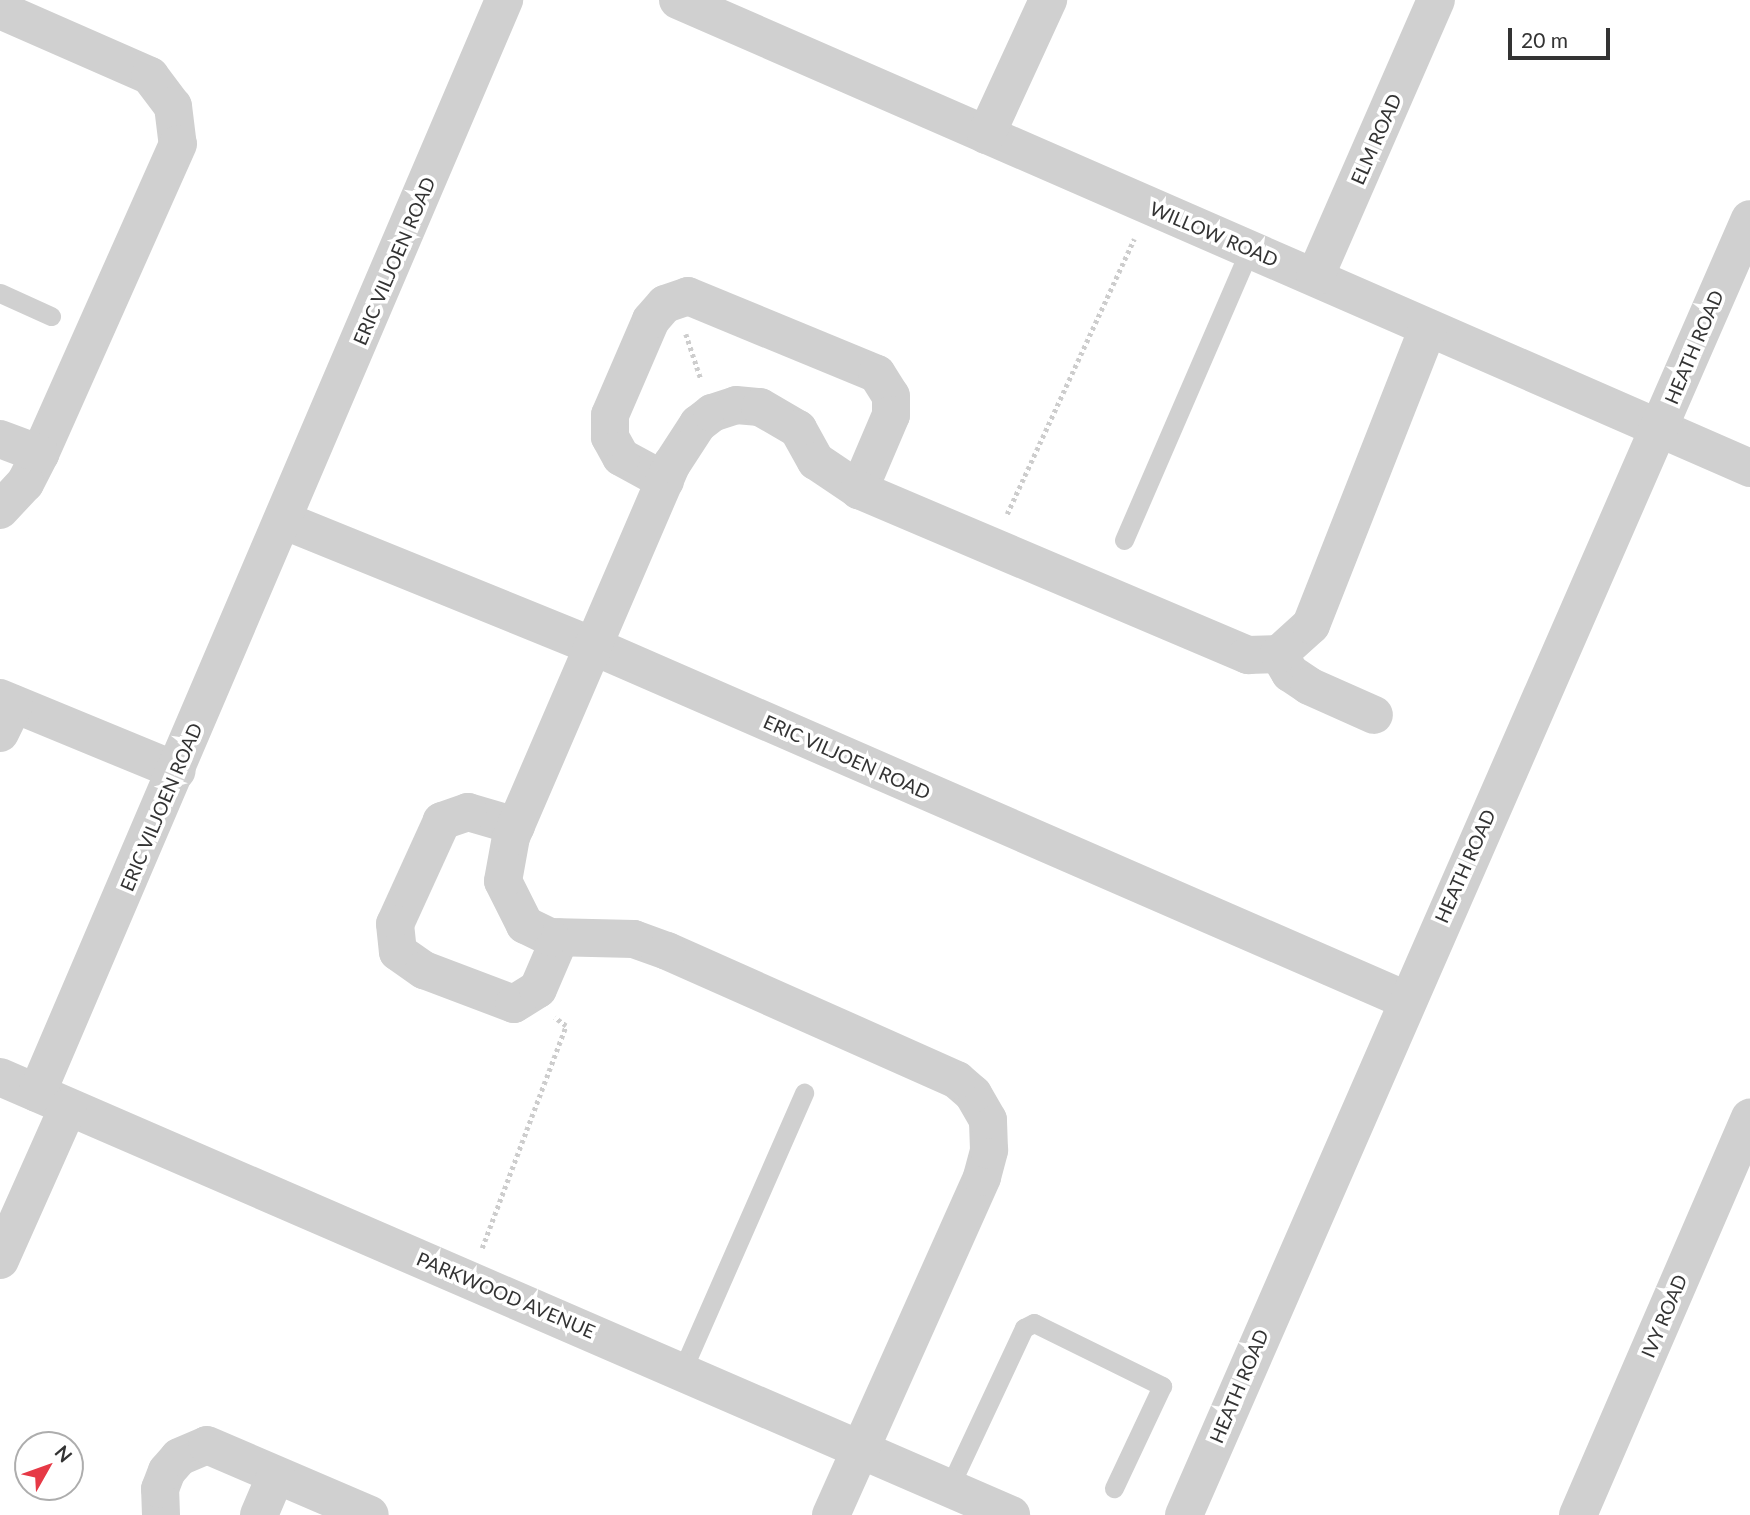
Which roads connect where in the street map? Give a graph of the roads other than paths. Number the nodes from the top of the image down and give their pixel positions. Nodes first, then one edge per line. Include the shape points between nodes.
1 (504, 0) edge
2 (678, 0) edge
3 (1048, 0) edge
4 (1436, 0) edge
5 (0, 10) edge
6 (986, 135) junction
7 (1750, 219) edge
8 (1250, 249) junction
9 (1315, 277) junction
10 (0, 293) edge
11 (51, 316) dead end
12 (1428, 328) junction
13 (1659, 429) junction
14 (0, 439) edge
15 (40, 454) junction
16 (1750, 468) edge
17 (665, 481) junction
18 (859, 490) junction
19 (0, 510) edge
20 (285, 521) junction
21 (1124, 540) dead end
22 (593, 646) junction
23 (1279, 654) junction
24 (5, 712) edge
25 (1374, 715) dead end
26 (177, 771) junction
27 (516, 826) junction
28 (561, 938) junction
29 (1406, 1000) junction
30 (0, 1077) edge
31 (804, 1093) dead end
32 (52, 1100) junction
33 (1750, 1118) edge
34 (0, 1260) edge
35 (682, 1371) junction
36 (860, 1450) junction
37 (276, 1475) junction
38 (949, 1488) junction
39 (1114, 1488) dead end
40 (161, 1515) edge
41 (259, 1515) edge
42 (370, 1515) edge
43 (831, 1515) edge
44 (1011, 1515) edge
45 (1184, 1515) edge
46 (1578, 1515) edge

1 - 20 street, ERIC VILJOEN ROAD
2 - 6 street, WILLOW ROAD
3 - 6 street
4 - 9 street, ELM ROAD
5 - 15 street via 150,76 168,94 178,127 178,144
6 - 8 street, WILLOW ROAD
7 - 13 street, HEATH ROAD
8 - 9 street, WILLOW ROAD
8 - 21 lane
9 - 12 street, WILLOW ROAD
10 - 11 lane
12 - 13 street, WILLOW ROAD
12 - 23 street via 1311,625
13 - 16 street, WILLOW ROAD
13 - 29 street, HEATH ROAD
14 - 15 street
15 - 19 street via 25,483
17 - 18 street via 682,444 712,413 736,405 776,415 797,429 816,461
17 - 18 street via 621,457 609,426 651,320 674,299 702,298 877,374 891,396 891,415
17 - 22 street
18 - 23 street via 1248,655
20 - 22 street, ERIC VILJOEN ROAD
20 - 26 street, ERIC VILJOEN ROAD
22 - 27 street
22 - 29 street, ERIC VILJOEN ROAD
23 - 25 street via 1290,673 1310,686
24 - 26 street
26 - 32 street, ERIC VILJOEN ROAD
27 - 28 street via 503,859 511,905 525,925
27 - 28 street via 468,812 442,821 393,935 398,952 424,970 500,1003 527,999 538,989
28 - 36 street via 634,939 667,951 957,1080 980,1104 988,1120 989,1150 982,1177
29 - 45 street, HEATH ROAD
30 - 32 street, PARKWOOD AVENUE
31 - 35 lane
32 - 34 street, ERIC VILJOEN ROAD
32 - 35 street, PARKWOOD AVENUE
33 - 46 street, IVY ROAD
35 - 36 street, PARKWOOD AVENUE
36 - 38 street, PARKWOOD AVENUE
36 - 43 street
37 - 40 street via 206,1445 193,1448 167,1472 160,1489
37 - 41 street
37 - 42 street
38 - 39 lane via 1029,1323 1163,1386
38 - 44 street, PARKWOOD AVENUE

